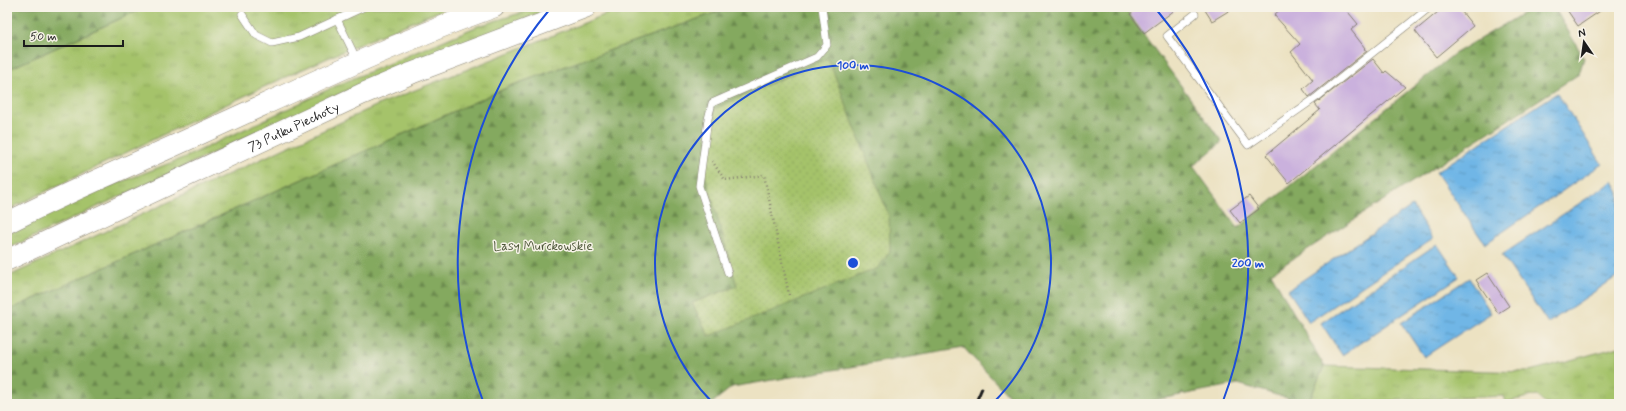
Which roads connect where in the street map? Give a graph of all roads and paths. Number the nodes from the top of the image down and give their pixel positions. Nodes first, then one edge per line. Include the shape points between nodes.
1 (364, 7) edge
2 (494, 7) edge
3 (586, 7) edge
4 (822, 7) edge
5 (1430, 7) edge
6 (242, 14) dead end
7 (1195, 14) dead end
8 (337, 19) junction
9 (358, 62) junction
10 (704, 149) junction
11 (7, 223) edge
12 (7, 260) edge
13 (728, 273) dead end
14 (789, 296) dead end

1 - 8 lane
2 - 9 main road
3 - 12 main road, 73 Pułku Piechoty via 362,94
4 - 10 lane via 827,45 817,57 712,103
5 - 7 lane via 1317,97 1248,145 1167,36
6 - 8 lane via 256,35 272,43 299,37
8 - 9 lane
9 - 11 main road via 91,182
10 - 13 lane via 699,186
10 - 14 path via 725,180 764,175

